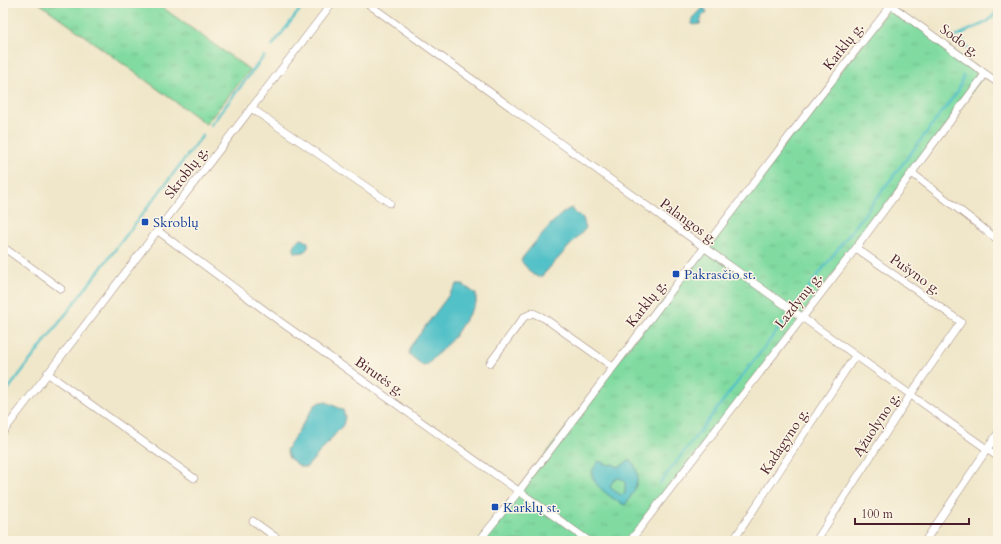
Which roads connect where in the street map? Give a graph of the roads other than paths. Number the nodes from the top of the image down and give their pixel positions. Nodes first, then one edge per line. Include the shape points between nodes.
1 (332, 3) edge
2 (367, 3) edge
3 (891, 4) edge
4 (985, 74) junction
5 (998, 83) edge
6 (251, 108) junction
7 (912, 173) junction
8 (390, 203) dead end
9 (158, 231) junction
10 (998, 240) edge
11 (3, 247) edge
12 (705, 248) junction
13 (856, 248) junction
14 (61, 289) dead end
15 (801, 317) junction
16 (961, 322) joint
17 (855, 356) junction
18 (490, 363) dead end
19 (613, 367) junction
20 (47, 373) junction
21 (911, 394) junction
22 (3, 432) edge
23 (998, 433) edge
24 (988, 449) junction
25 (998, 457) edge
26 (194, 478) dead end
27 (519, 491) junction
28 (253, 521) dead end
29 (281, 541) edge
30 (479, 541) edge
31 (589, 541) edge
32 (630, 541) edge
33 (733, 541) edge
34 (816, 541) edge
35 (925, 541) edge

1 - 6 street, Skroblų g.
2 - 12 street, Palangos g.
3 - 4 street, Sodo g.
3 - 12 street, Karklų g.
4 - 5 street, Sodo g.
4 - 7 street, Lazdynų g.
6 - 8 street
6 - 9 street, Skroblų g.
7 - 10 street
7 - 13 street, Lazdynų g.
9 - 20 street, Skroblų g.
9 - 27 street, Birutės g. via 282,323
11 - 14 street
12 - 15 street, Palangos g.
12 - 19 street, Karklų g.
13 - 15 street, Lazdynų g.
13 - 16 street, Pušyno g.
15 - 17 street, Palangos g.
15 - 32 street, Lazdynų g.
16 - 21 street, Ąžuolyno g.
17 - 21 street, Palangos g.
17 - 33 street, Kadagyno g.
18 - 19 street via 524,317 533,313 544,318
19 - 27 street, Karklų g.
20 - 22 street, Skroblų g.
20 - 26 street
21 - 24 street, Palangos g.
21 - 34 street, Ąžuolyno g.
23 - 24 street
24 - 25 street, Palangos g.
24 - 35 street
27 - 30 street, Karklų g.
27 - 31 street, Birutės g.
28 - 29 street

